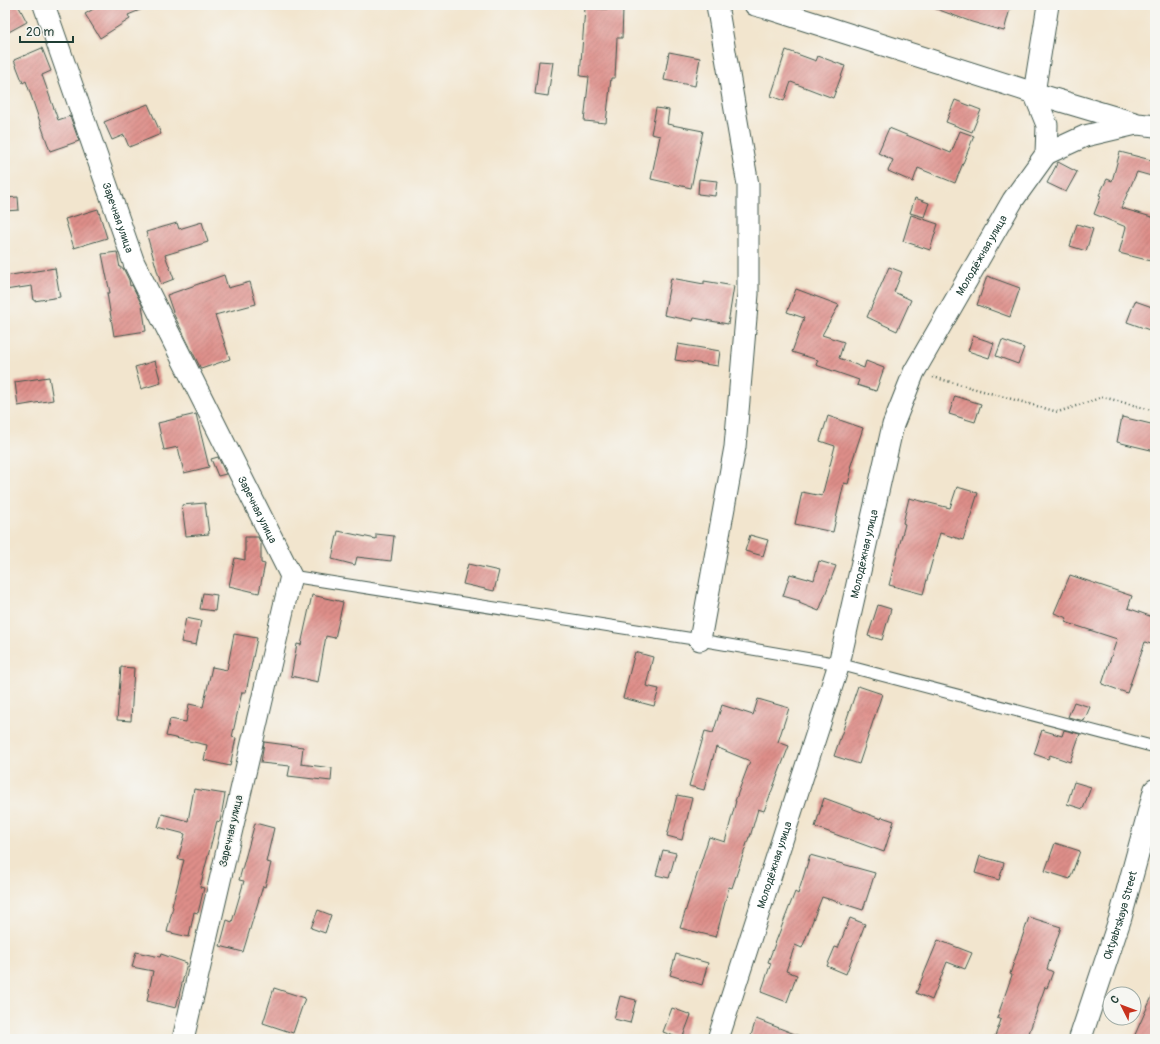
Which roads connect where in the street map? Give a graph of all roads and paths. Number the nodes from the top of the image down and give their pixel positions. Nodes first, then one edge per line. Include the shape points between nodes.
1 (44, 5) edge
2 (717, 5) edge
3 (755, 5) edge
4 (1048, 5) edge
5 (1034, 93) junction
6 (1147, 125) edge
7 (1046, 154) junction
8 (914, 372) junction
9 (1155, 412) edge
10 (291, 576) junction
11 (700, 640) junction
12 (839, 664) junction
13 (1155, 747) edge
14 (1155, 790) edge
15 (183, 1039) edge
16 (718, 1039) edge
17 (1080, 1039) edge

1 - 10 street, Заречная улица via 134,263
2 - 11 street via 748,185 748,294 735,447
3 - 5 street
4 - 5 street
5 - 6 street
5 - 7 street via 1047,125
6 - 7 street via 1085,136
7 - 8 street, Молодёжная улица via 1013,200
8 - 9 path via 1058,412 1103,397
8 - 12 street, Молодёжная улица via 893,425
10 - 11 lane
10 - 15 street, Заречная улица
11 - 12 lane
12 - 13 lane
12 - 16 street, Молодёжная улица
14 - 17 street, Oktyabrskaya Street via 1120,919

